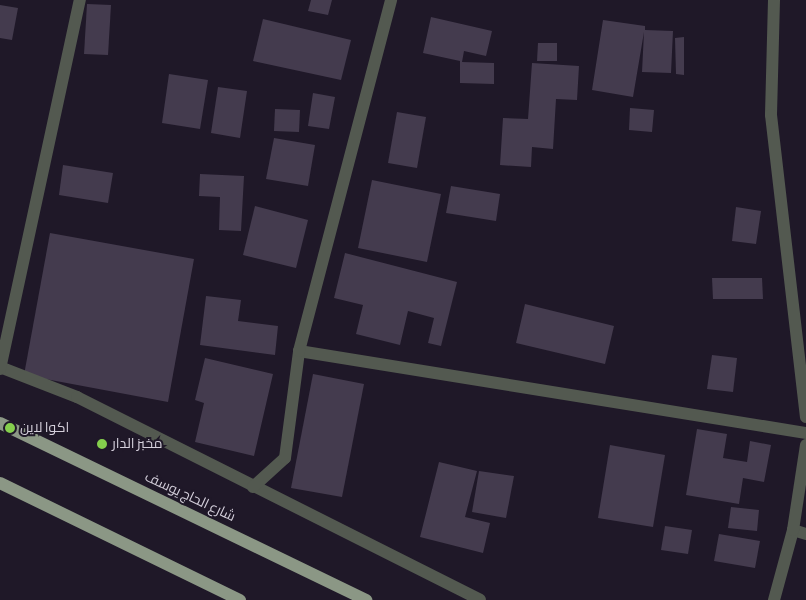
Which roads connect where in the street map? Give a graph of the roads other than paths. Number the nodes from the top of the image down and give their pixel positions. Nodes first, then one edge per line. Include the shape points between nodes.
1 (80, 0) edge
2 (391, 0) edge
3 (774, 0) edge
4 (298, 352) junction
5 (1, 368) edge
6 (806, 417) edge
7 (0, 422) edge
8 (806, 433) edge
9 (806, 445) edge
10 (0, 483) edge
11 (253, 488) junction
12 (793, 530) junction
13 (806, 534) edge
14 (240, 600) edge
15 (366, 600) edge
16 (480, 600) edge
17 (774, 600) edge

1 - 5 street
2 - 4 street
3 - 6 street via 771,114
4 - 8 street
4 - 11 street via 285,458
5 - 11 street via 77,397
7 - 15 main road, شارع الحاج يوسف
9 - 12 street
10 - 14 main road
11 - 16 street
12 - 13 street
12 - 17 street

